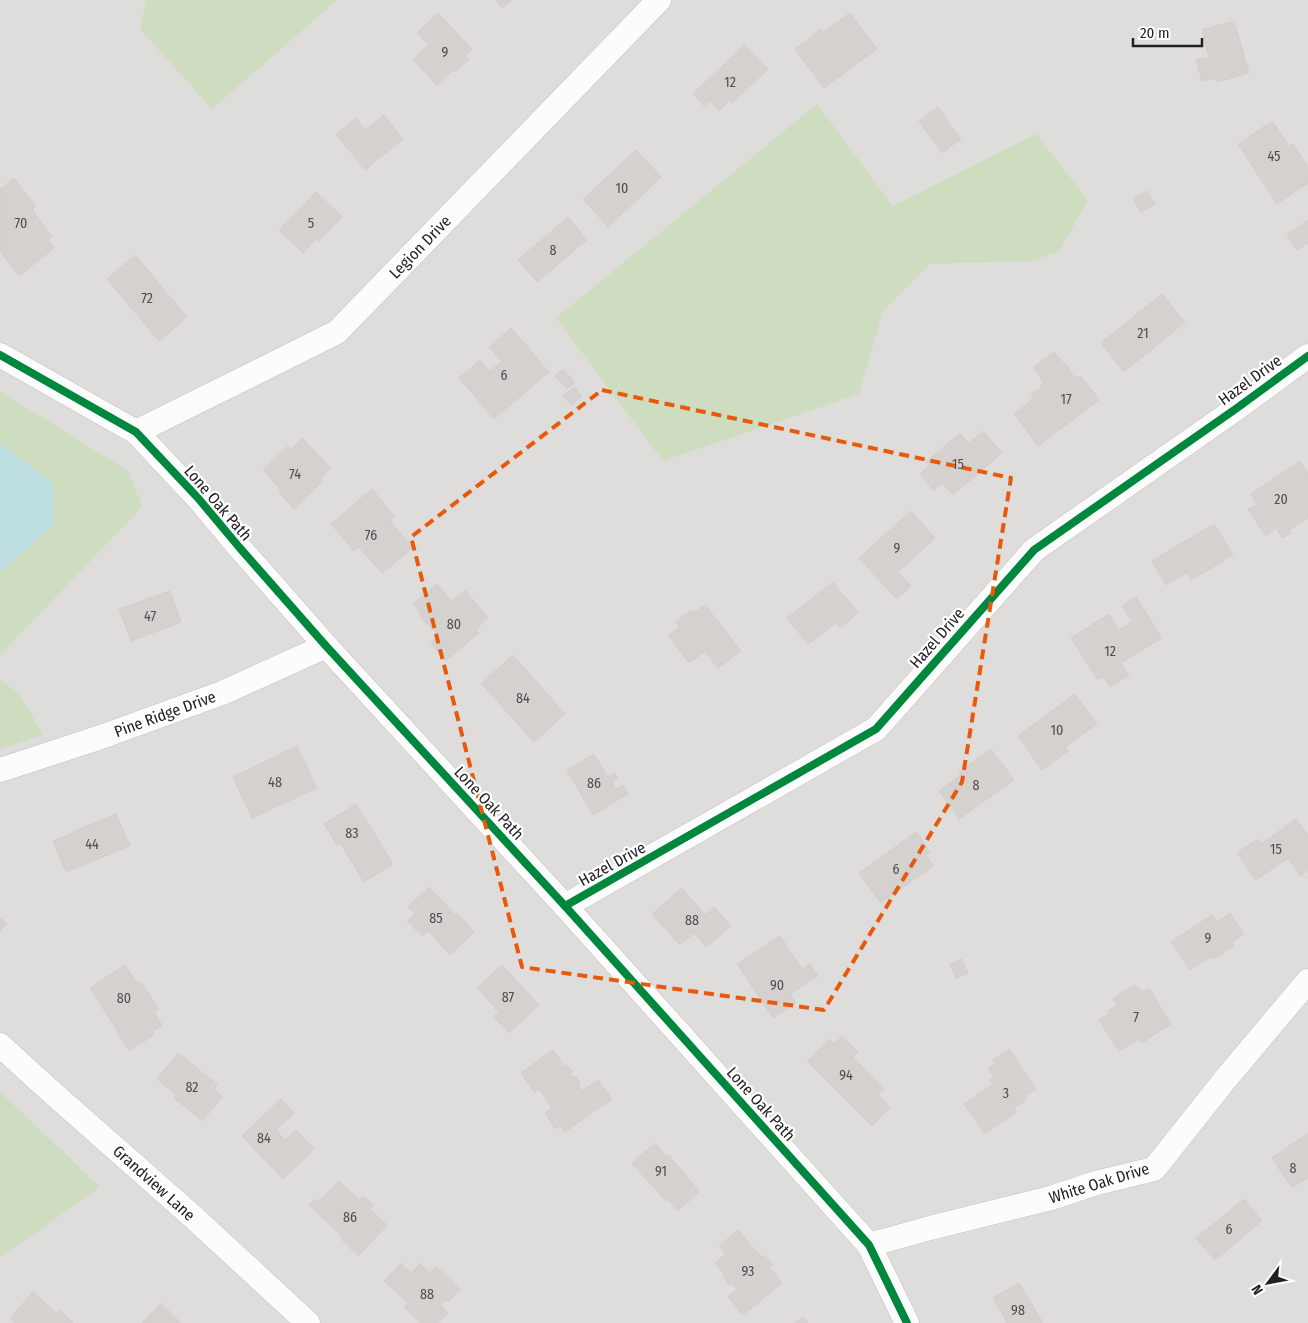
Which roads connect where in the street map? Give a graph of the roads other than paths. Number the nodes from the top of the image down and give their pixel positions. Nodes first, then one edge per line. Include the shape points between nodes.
1 (659, 0) edge
2 (0, 355) edge
3 (1308, 356) edge
4 (136, 432) junction
5 (326, 646) junction
6 (0, 770) edge
7 (565, 906) junction
8 (1308, 981) edge
9 (0, 1045) edge
10 (869, 1245) junction
11 (308, 1323) edge
12 (907, 1323) edge

1 - 4 street, Legion Drive via 337,332
2 - 4 street, Lone Oak Path
3 - 7 street, Hazel Drive via 1034,550 876,729
4 - 5 street, Lone Oak Path via 198,498
5 - 6 street, Pine Ridge Drive via 222,693
5 - 7 street, Lone Oak Path
7 - 10 street, Lone Oak Path
8 - 10 street, White Oak Drive via 1154,1169
9 - 11 street, Grandview Lane
10 - 12 street, Lone Oak Path

